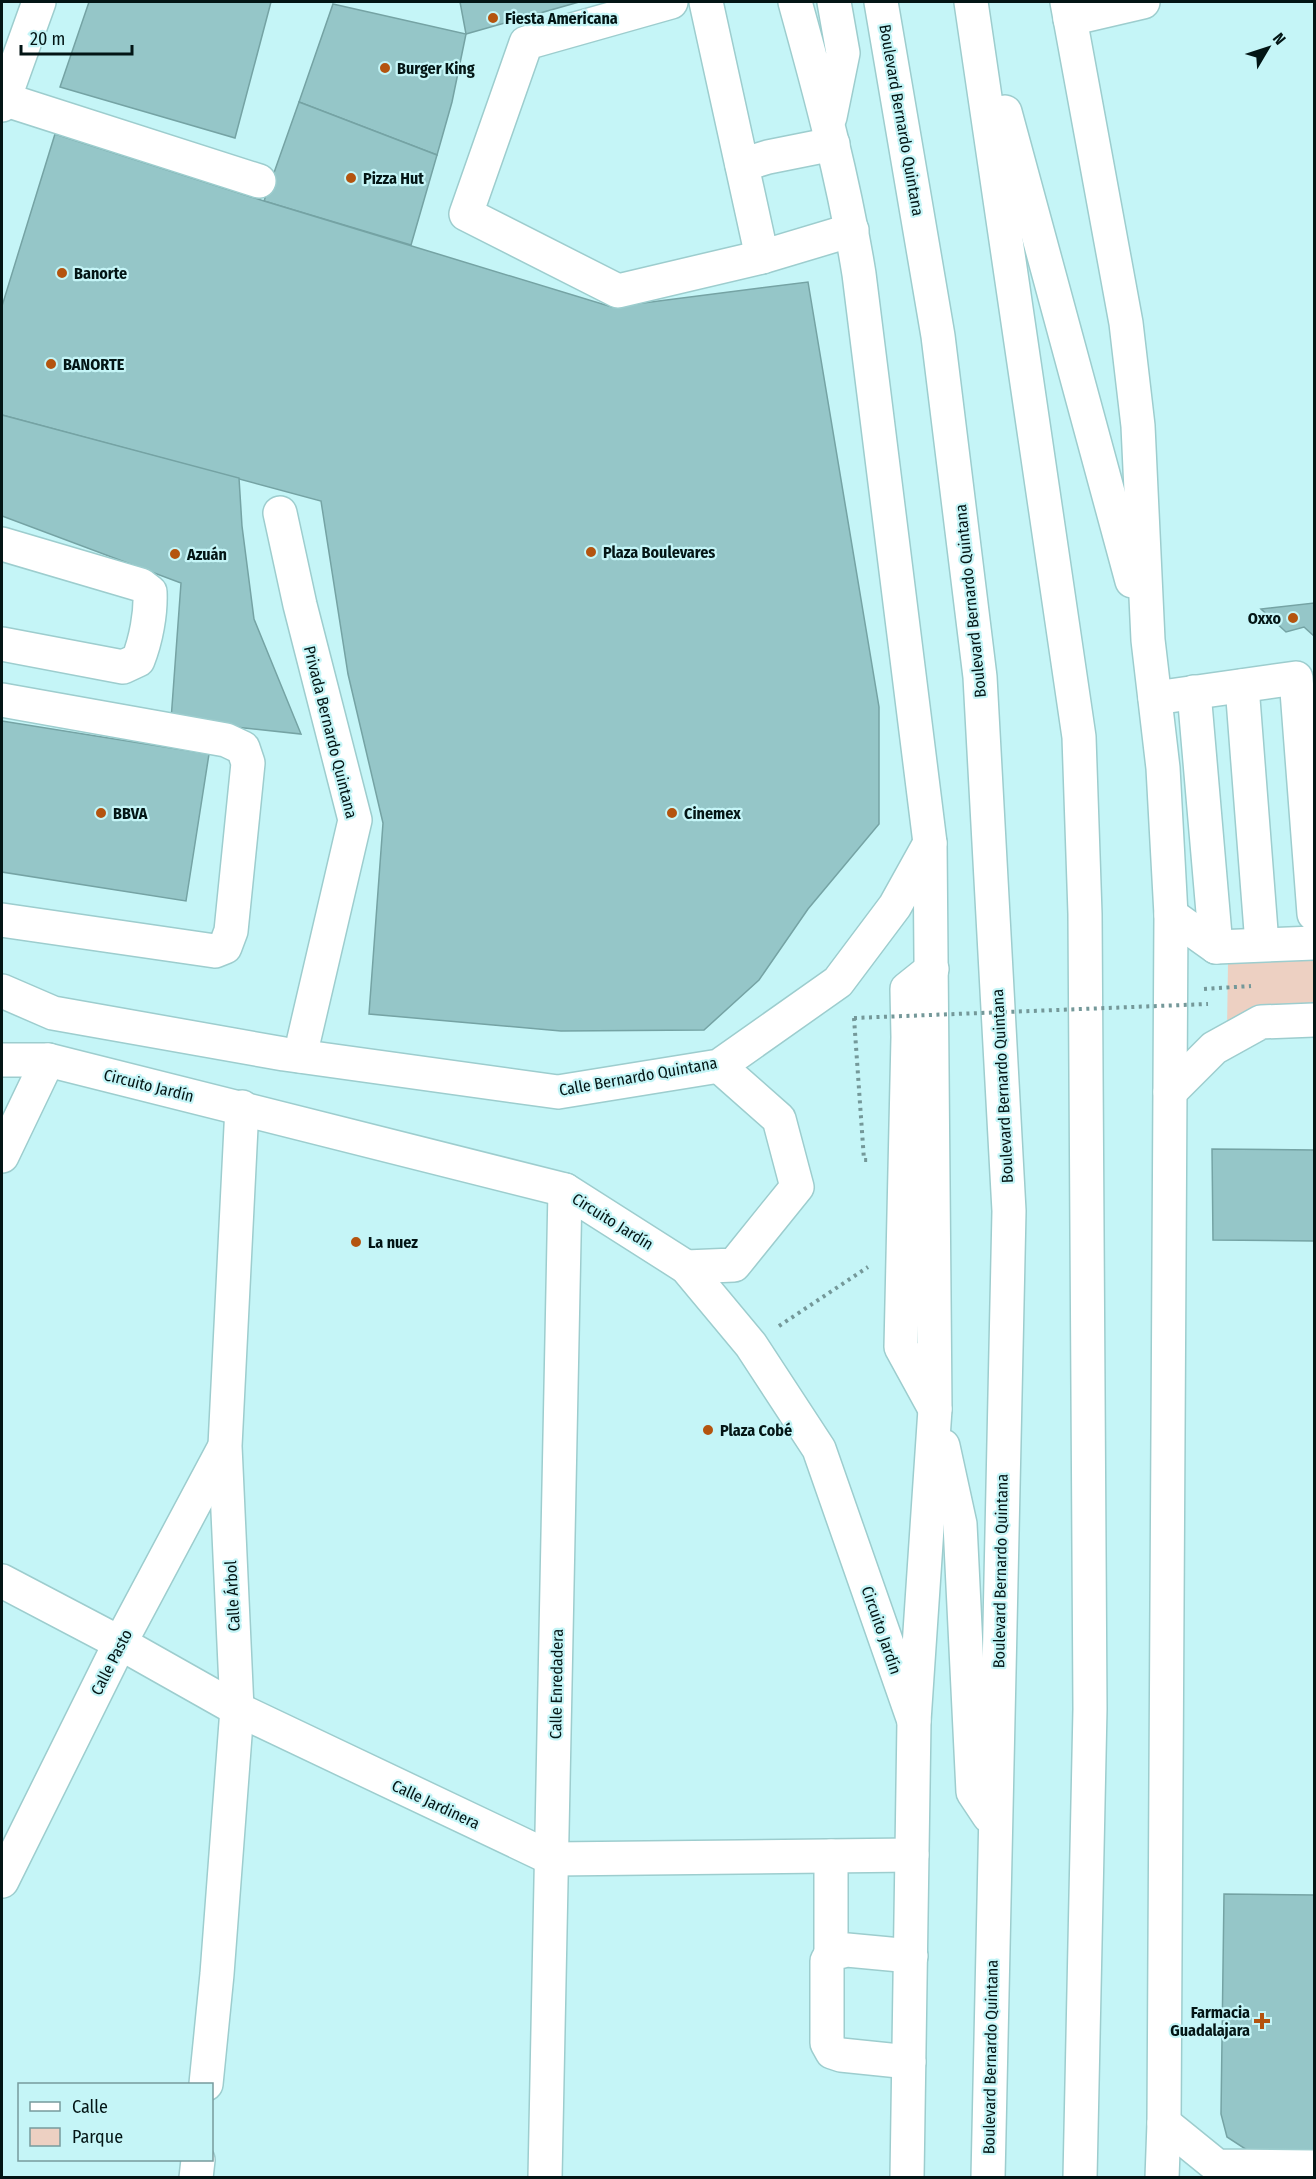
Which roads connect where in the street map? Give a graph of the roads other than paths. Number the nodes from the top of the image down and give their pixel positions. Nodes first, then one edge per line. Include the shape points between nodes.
1 (39, 2) edge
2 (671, 2) edge
3 (706, 2) edge
4 (795, 2) edge
5 (834, 2) edge
6 (881, 2) edge
7 (973, 2) edge
8 (1129, 3) edge
9 (1068, 10) edge
10 (2, 102) edge
11 (830, 134) junction
12 (742, 165) junction
13 (259, 181) dead end
14 (852, 230) junction
15 (762, 257) junction
16 (280, 513) dead end
17 (2, 544) edge
18 (1148, 640) junction
19 (2, 644) edge
20 (1242, 686) junction
21 (1194, 692) junction
22 (1155, 698) junction
23 (2, 700) edge
24 (930, 843) junction
25 (1314, 914) edge
26 (1171, 915) junction
27 (2, 920) edge
28 (1314, 943) edge
29 (1262, 944) junction
30 (1216, 947) junction
31 (932, 969) junction
32 (2, 991) edge
33 (1314, 1020) edge
34 (292, 1055) junction
35 (2, 1060) edge
36 (48, 1060) junction
37 (719, 1066) junction
38 (1170, 1092) junction
39 (242, 1107) junction
40 (2, 1156) edge
41 (565, 1190) junction
42 (686, 1267) junction
43 (934, 1409) junction
44 (225, 1446) junction
45 (2, 1581) edge
46 (120, 1643) junction
47 (237, 1709) junction
48 (914, 1720) junction
49 (994, 1823) junction
50 (912, 1855) junction
51 (831, 1856) junction
52 (553, 1859) junction
53 (2, 1881) edge
54 (831, 1954) junction
55 (911, 1956) junction
56 (909, 2062) junction
57 (206, 2083) edge
58 (1164, 2123) junction
59 (198, 2161) edge
60 (1314, 2167) edge
61 (196, 2178) edge
62 (545, 2178) edge
63 (907, 2178) edge
64 (988, 2178) edge
65 (1080, 2178) edge
66 (1162, 2178) edge

1 - 10 main road
2 - 15 main road via 526,43 466,214 618,291
3 - 12 main road
4 - 11 main road
5 - 11 main road via 843,53
6 - 49 main road, Boulevard Bernardo Quintana via 938,336 981,689 1009,1211
7 - 18 main road
7 - 65 main road via 1079,737 1085,914 1090,1709
8 - 9 main road
9 - 18 main road via 1126,323 1138,426
10 - 13 main road
11 - 12 main road
11 - 14 main road
12 - 15 main road
14 - 15 main road
14 - 24 main road
16 - 34 main road, Privada Bernardo Quintana via 300,605 339,708 355,820
17 - 19 main road via 141,585 150,592 151,601 138,660 123,667
18 - 22 main road
20 - 21 main road
20 - 25 main road via 1296,678
20 - 29 main road
21 - 22 main road
21 - 30 main road
22 - 26 main road
23 - 27 main road via 226,740 243,748 248,763 231,932 225,947 215,951
24 - 31 main road
24 - 37 main road, Calle Bernardo Quintana via 895,906 838,982
26 - 30 main road
26 - 38 main road
28 - 29 main road
29 - 30 main road
31 - 43 main road
31 - 43 main road via 906,989 901,1347
32 - 34 main road via 53,1013
33 - 38 main road via 1262,1022 1214,1048
34 - 37 main road, Calle Bernardo Quintana via 558,1092
35 - 36 main road, Circuito Jardín
36 - 39 main road, Circuito Jardín
36 - 40 main road
37 - 42 main road via 779,1119 797,1187 734,1265
38 - 58 main road
39 - 41 main road, Circuito Jardín
39 - 44 main road, Calle Árbol
41 - 42 main road, Circuito Jardín
41 - 52 main road, Calle Enredadera
42 - 48 main road, Circuito Jardín via 752,1345 819,1449
43 - 48 main road
43 - 49 main road via 960,1524 973,1792
44 - 46 main road, Calle Pasto
44 - 47 main road, Calle Árbol
45 - 46 main road, Calle Jardinera
46 - 47 main road, Calle Jardinera
46 - 53 main road, Calle Pasto
47 - 52 main road, Calle Jardinera
47 - 57 main road, Calle Árbol
48 - 50 main road
49 - 64 main road, Boulevard Bernardo Quintana
50 - 51 main road, Calle Jardinera
50 - 55 main road
51 - 52 main road, Calle Jardinera
51 - 54 main road
52 - 62 main road, Calle Enredadera
54 - 55 main road via 847,1950
54 - 56 main road via 827,1961 826,2043 832,2052
55 - 56 main road
56 - 63 main road
58 - 60 main road via 1217,2166
58 - 66 main road
59 - 61 main road

